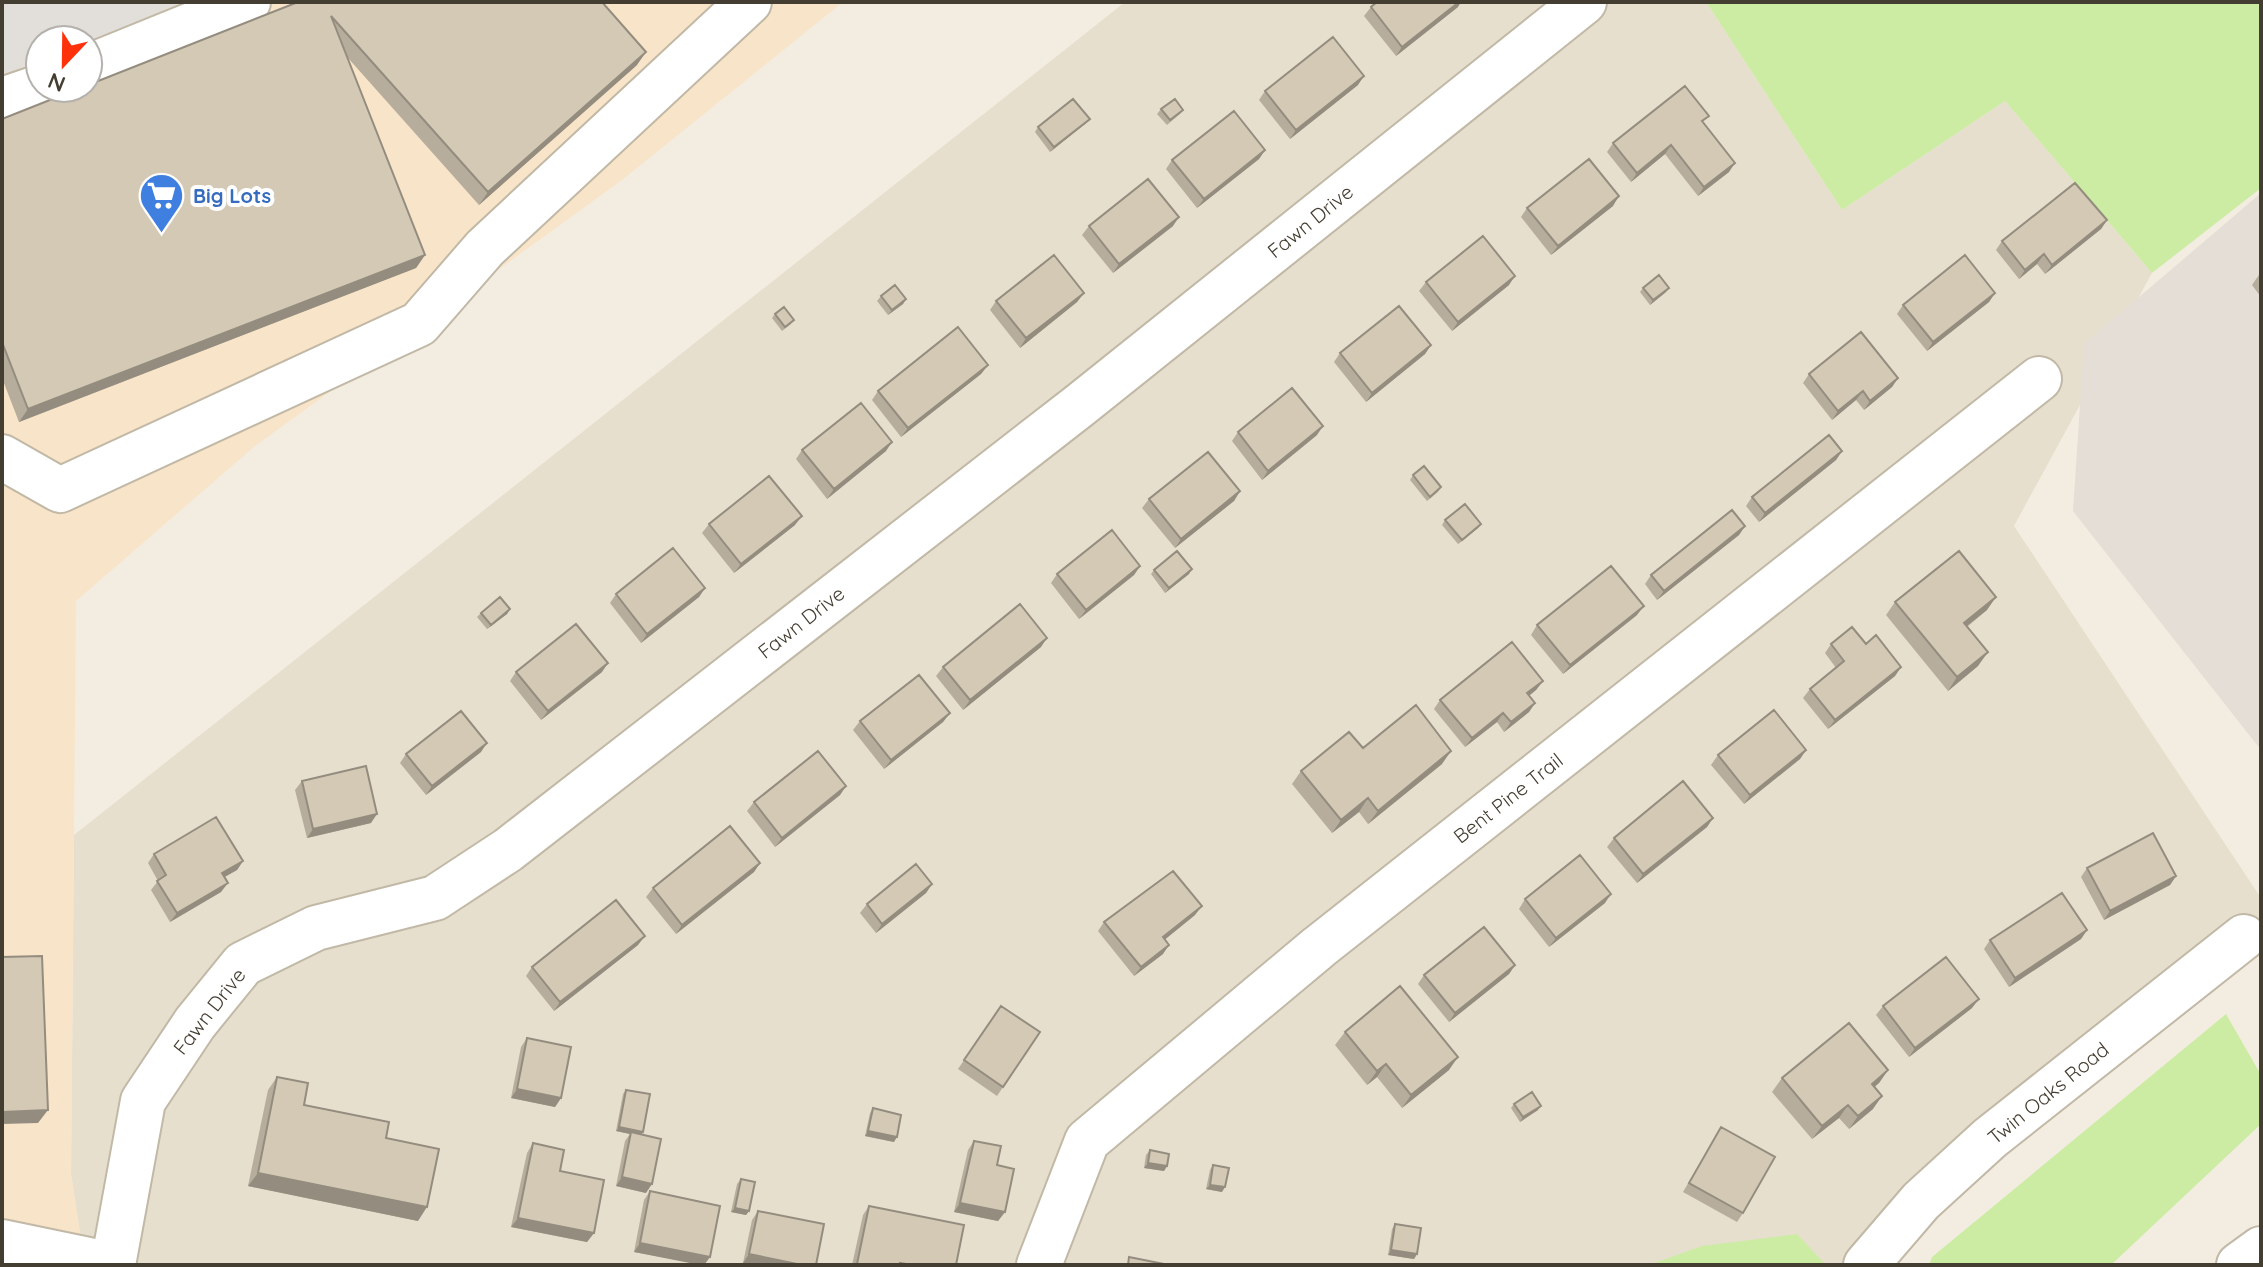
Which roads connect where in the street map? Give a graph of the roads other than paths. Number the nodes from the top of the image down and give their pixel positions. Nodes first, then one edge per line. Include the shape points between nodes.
1 (248, 2) edge
2 (749, 2) edge
3 (1584, 2) edge
4 (104, 60) edge
5 (24, 92) edge
6 (2, 100) edge
7 (2039, 379) dead end
8 (2, 457) edge
9 (2244, 937) dead end
10 (2, 1242) edge
11 (2261, 1249) edge
12 (50, 1259) edge
13 (113, 1265) edge
14 (1039, 1265) edge
15 (1866, 1265) edge
16 (2239, 1265) edge

1 - 4 street
2 - 8 street via 485,248 419,324 60,490
3 - 13 street, Fawn Drive via 1079,406 508,850 435,898 316,928 243,964 143,1101
5 - 6 street
7 - 14 street, Bent Pine Trail via 1319,947 1087,1141
9 - 15 street, Twin Oaks Road via 1990,1138 1921,1201
10 - 12 street
11 - 16 street
12 - 13 street

